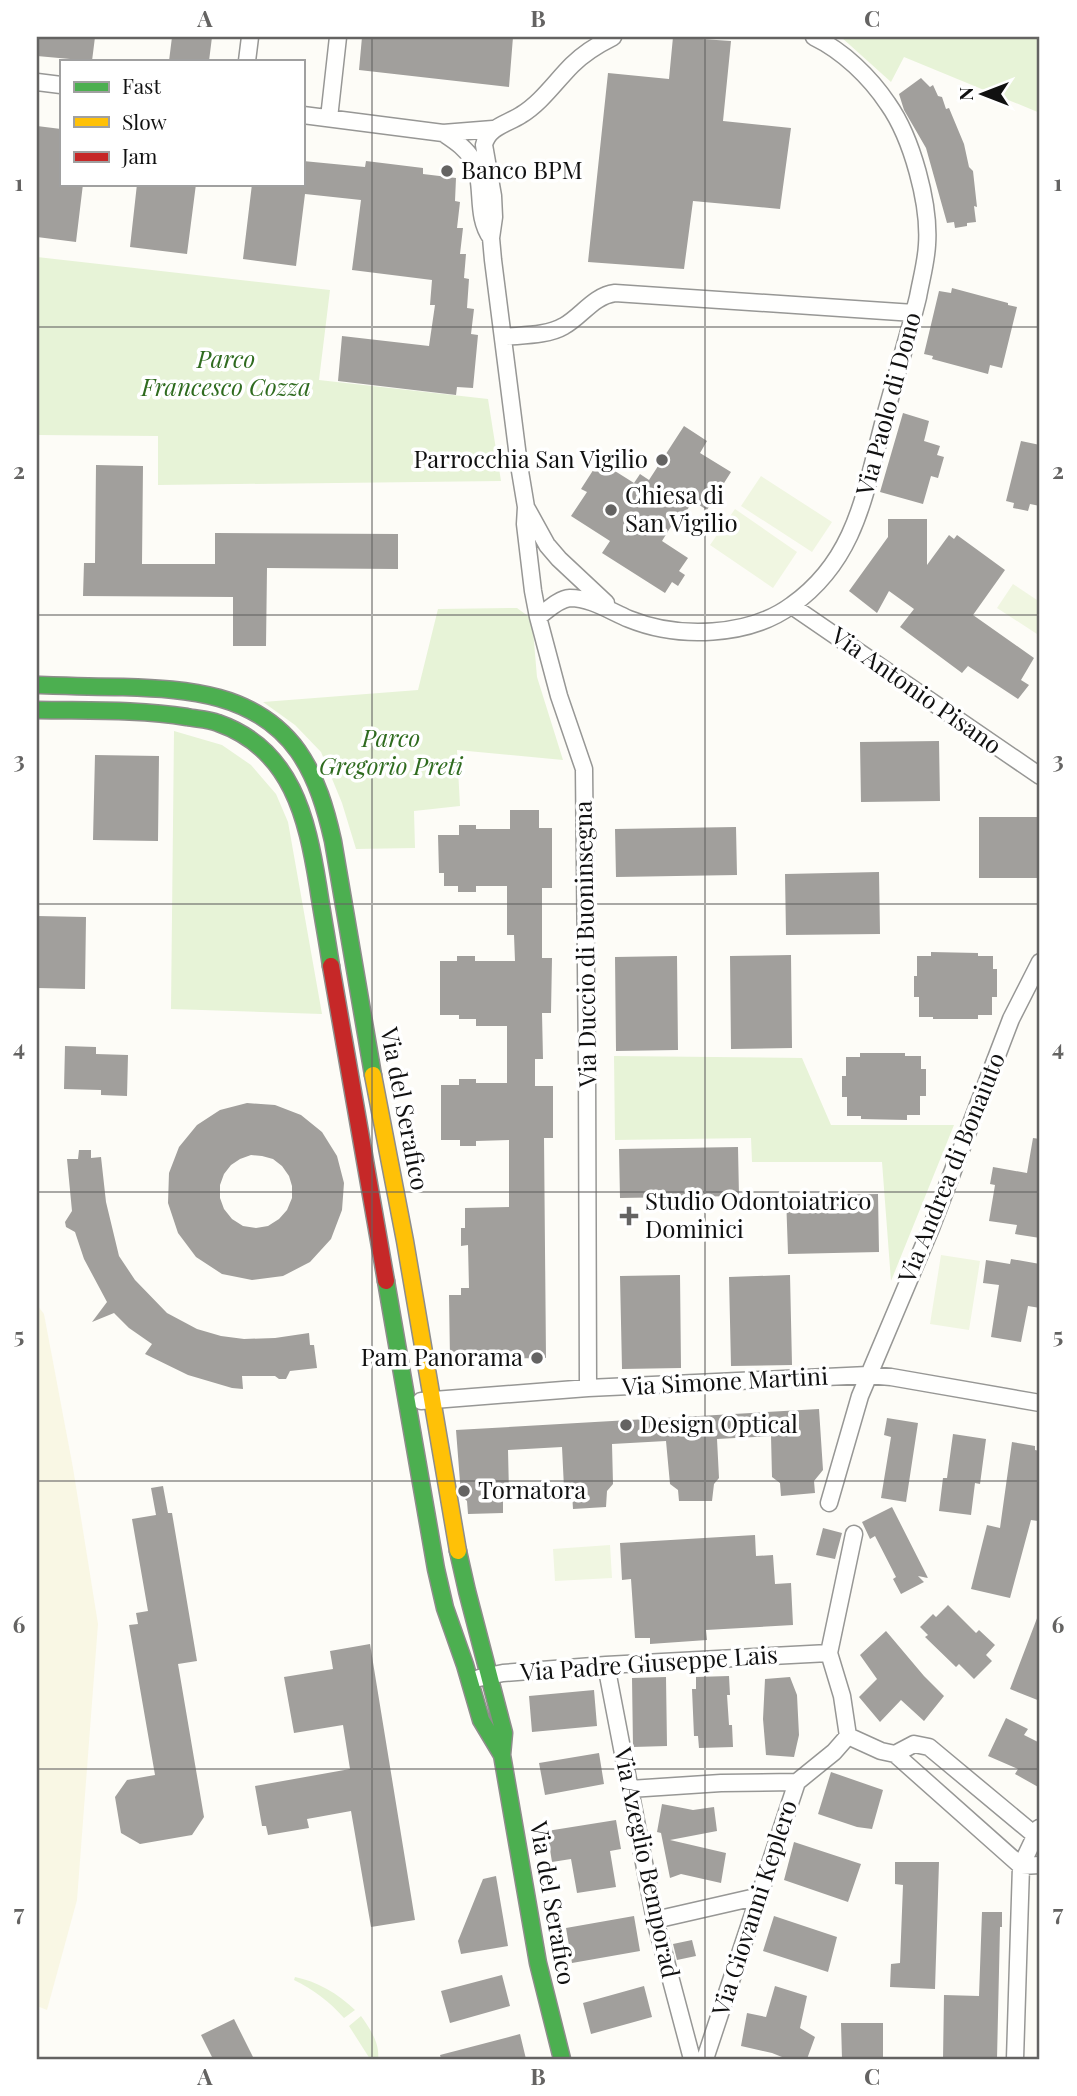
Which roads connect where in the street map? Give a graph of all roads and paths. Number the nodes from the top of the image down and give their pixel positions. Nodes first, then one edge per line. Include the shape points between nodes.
1 (250, 37) edge
2 (338, 37) edge
3 (613, 37) edge
4 (814, 37) edge
5 (247, 60) edge
6 (37, 82) edge
7 (60, 85) edge
8 (304, 115) edge
9 (328, 118) junction
10 (493, 129) junction
11 (443, 133) junction
12 (491, 239) junction
13 (914, 313) junction
14 (503, 337) junction
15 (526, 507) junction
16 (792, 606) junction
17 (616, 612) junction
18 (538, 617) junction
19 (37, 685) edge
20 (37, 710) edge
21 (1040, 776) edge
22 (1040, 962) edge
23 (868, 1375) junction
24 (588, 1388) junction
25 (432, 1400) junction
26 (408, 1402) junction
27 (1040, 1403) edge
28 (829, 1503) dead end
29 (854, 1534) dead end
30 (829, 1653) junction
31 (606, 1665) junction
32 (490, 1675) junction
33 (470, 1680) junction
34 (848, 1736) junction
35 (895, 1754) junction
36 (502, 1755) junction
37 (797, 1782) junction
38 (630, 1789) junction
39 (1038, 1831) edge
40 (1040, 1865) edge
41 (1021, 1866) junction
42 (760, 1896) junction
43 (655, 1920) junction
44 (562, 2059) edge
45 (692, 2059) edge
46 (705, 2059) edge
47 (1015, 2059) edge

1 - 5 street
2 - 9 street
3 - 10 street via 583,56 527,112
4 - 13 street, Via Paolo di Dono via 857,68 877,90 900,125 913,159 928,229
6 - 7 street
8 - 9 street
9 - 11 street
10 - 11 street
10 - 12 street, Via Paolo di Dono via 484,145 493,196
11 - 12 street via 472,159 481,220
12 - 14 street, Via Paolo di Dono
13 - 14 street via 615,293 598,299 564,326
13 - 16 street, Via Paolo di Dono via 853,529 833,565
14 - 15 street, Via Paolo di Dono
15 - 17 street, Via Paolo di Dono via 547,545
15 - 18 street, Via Duccio di Buoninsegna
16 - 17 street, Via Paolo di Dono via 756,623 703,631 660,628
16 - 21 street, Via Antonio Pisano
17 - 18 street, Via Paolo di Dono via 570,598
18 - 24 street, Via Duccio di Buoninsegna via 584,769
19 - 25 street, Via del Serafico via 176,688 225,699 274,725 310,771 333,841
20 - 26 street, Via del Serafico via 163,713 216,722 260,746 291,785 304,817 316,874
22 - 23 street, Via Andrea di Bonaiuto via 1011,1020
23 - 24 street, Via Simone Martini
23 - 27 street, Via Simone Martini
23 - 28 street, Via Andrea di Bonaiuto
24 - 25 street, Via Simone Martini
25 - 26 street, Via Simone Martini
25 - 32 street, Via del Serafico via 465,1580
26 - 33 street, Via del Serafico via 436,1569
29 - 30 street
30 - 31 street, Via Padre Giuseppe Lais
30 - 34 street
31 - 32 street, Via Padre Giuseppe Lais
31 - 38 street, Via Azeglio Bemporad
32 - 33 street, Via Padre Giuseppe Lais
32 - 36 street, Via del Serafico via 505,1733
33 - 36 street, Via del Serafico via 481,1720
34 - 35 street
34 - 37 street, Via Giovanni Keplero
35 - 39 street via 914,1744 929,1747
35 - 41 street
36 - 44 street, Via del Serafico via 542,1979
37 - 38 street
37 - 42 street, Via Giovanni Keplero
38 - 43 street, Via Azeglio Bemporad
39 - 41 street
40 - 41 street
41 - 47 street
42 - 43 street
42 - 46 street, Via Giovanni Keplero
43 - 45 street, Via Azeglio Bemporad

